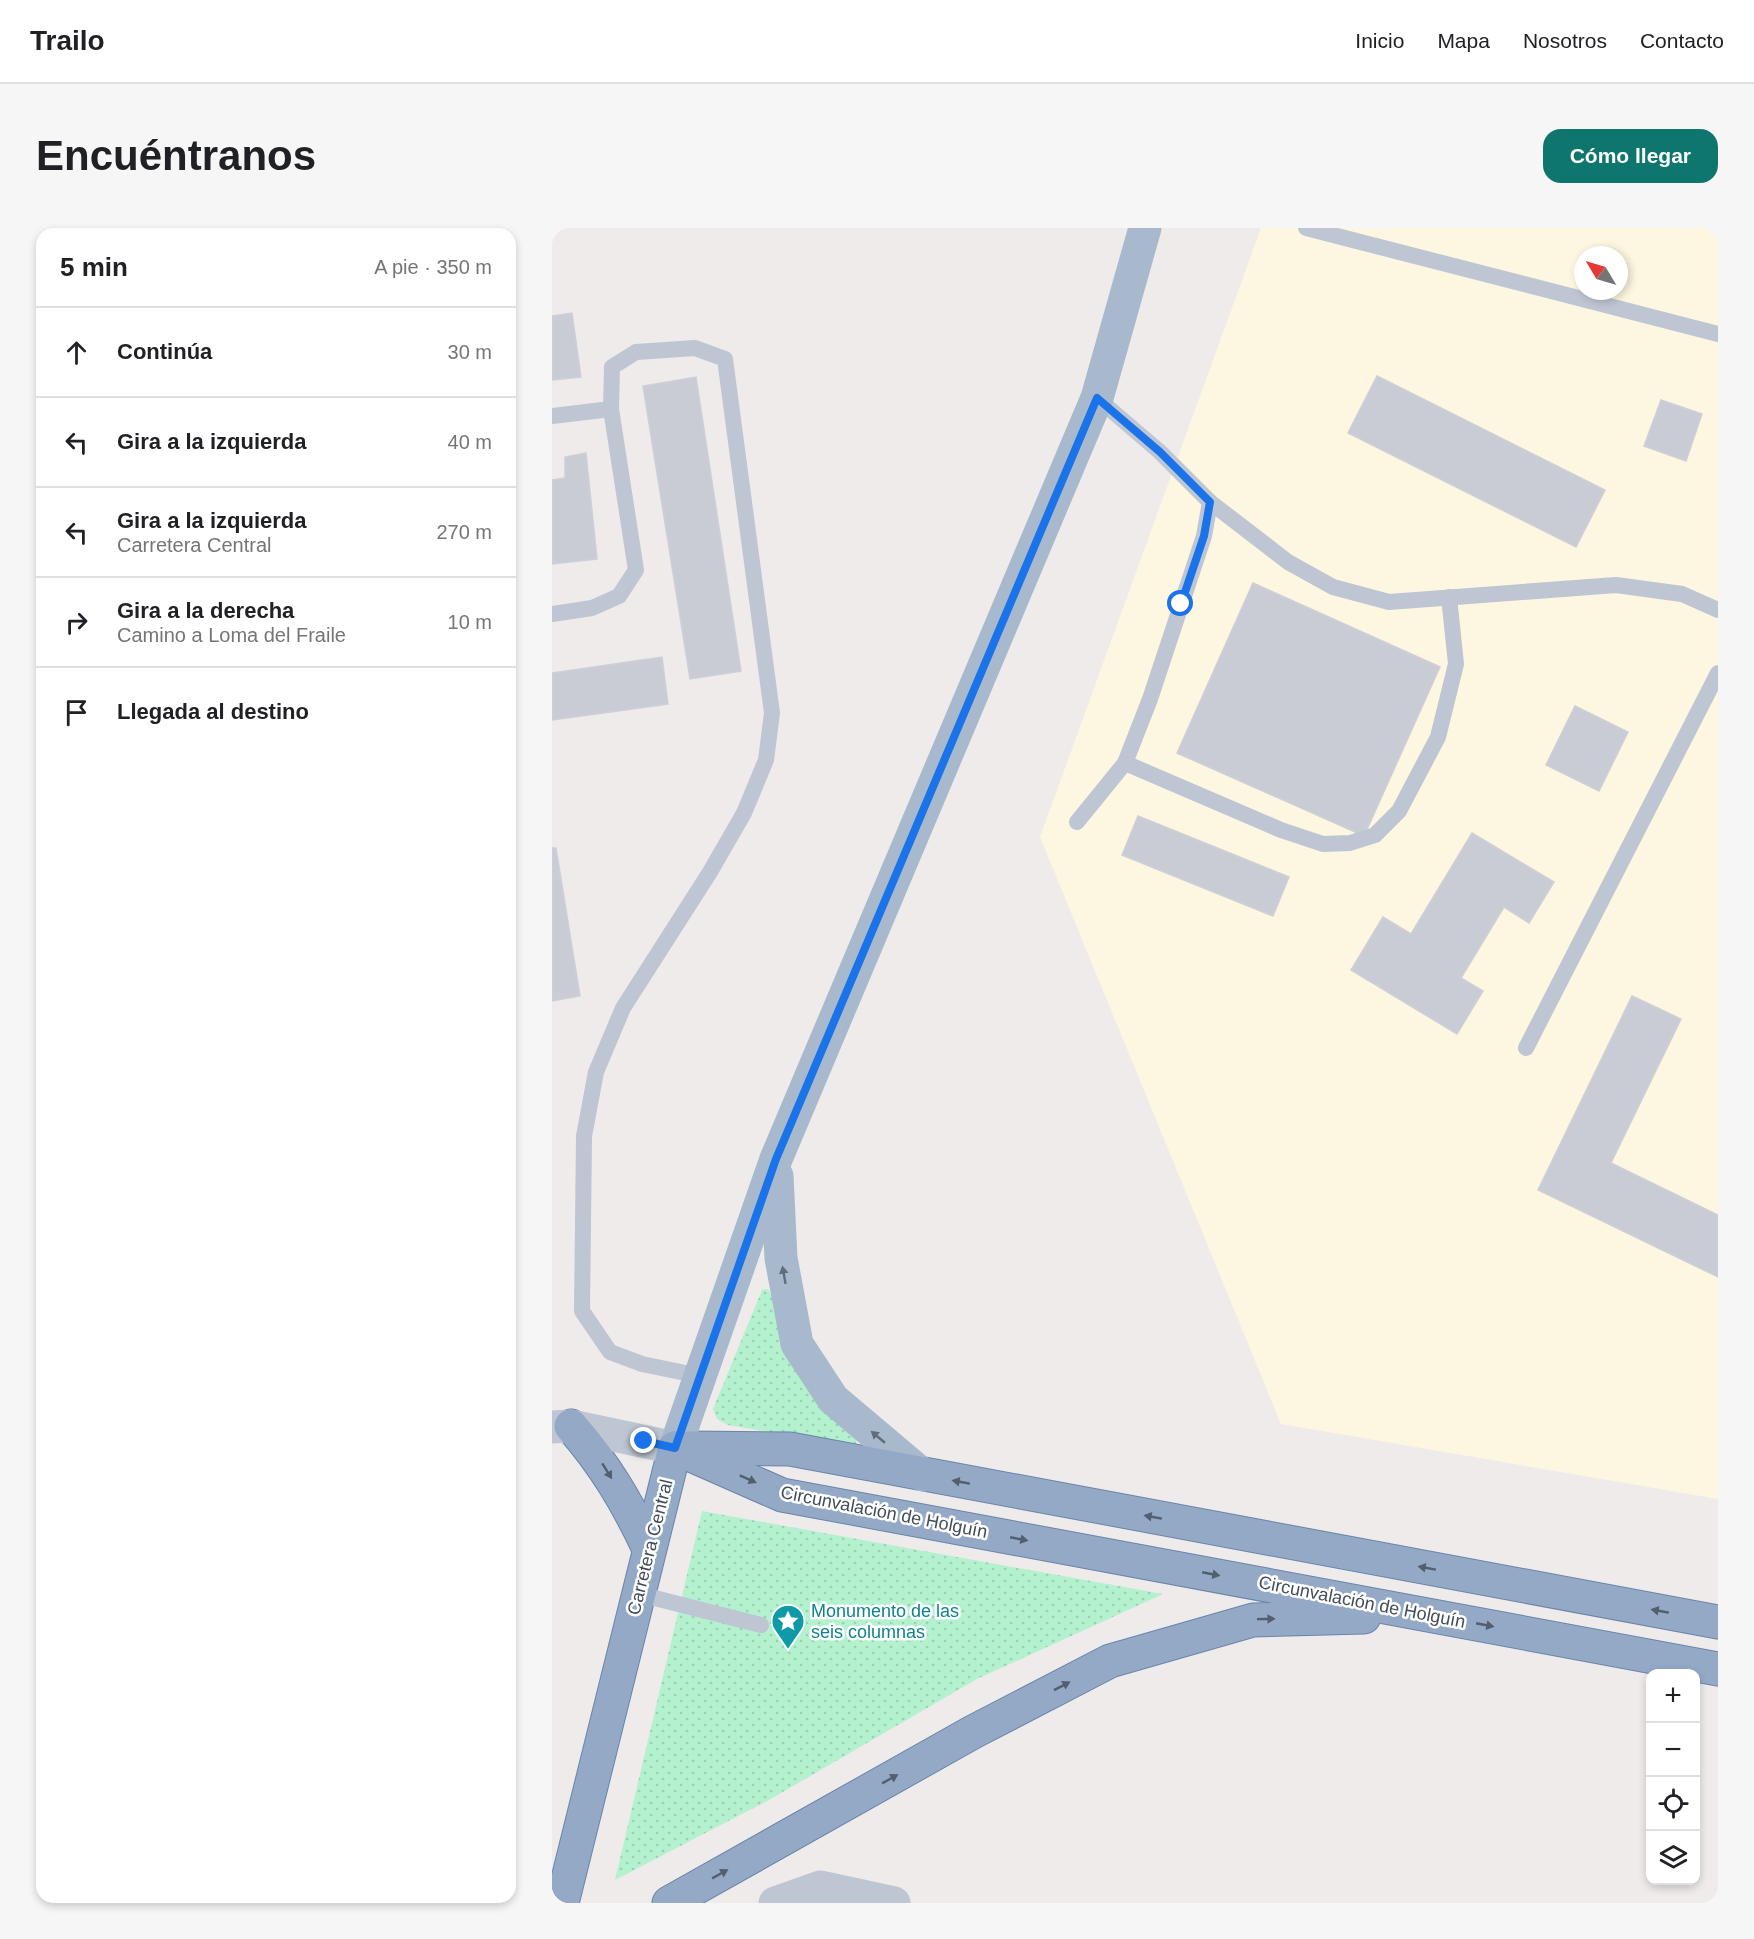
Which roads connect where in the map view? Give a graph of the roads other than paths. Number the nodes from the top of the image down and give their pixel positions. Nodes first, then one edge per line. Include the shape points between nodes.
1 (1145, 228) edge
2 (1306, 228) edge
3 (1718, 334) edge
4 (1097, 398) junction
5 (611, 409) junction
6 (552, 416) edge
7 (1210, 502) junction
8 (1449, 597) junction
9 (1718, 610) edge
10 (552, 614) edge
11 (1718, 673) edge
12 (1125, 763) junction
13 (1077, 822) dead end
14 (1526, 1047) dead end
15 (776, 1159) junction
16 (700, 1376) junction
17 (561, 1426) edge
18 (675, 1448) junction
19 (923, 1475) junction
20 (649, 1549) junction
21 (639, 1594) junction
22 (1432, 1616) junction
23 (1718, 1622) edge
24 (762, 1625) dead end
25 (1718, 1669) edge
26 (818, 1895) edge
27 (562, 1903) edge
28 (669, 1903) edge
29 (775, 1903) edge
30 (894, 1903) edge

1 - 4 main road, Carretera Central
2 - 3 lane
4 - 7 lane
4 - 15 main road, Carretera Central
5 - 6 lane
5 - 10 lane via 636,570 619,596 592,608
5 - 16 lane via 612,367 636,352 695,348 725,359 772,713 766,760 744,813 624,1008 596,1072 584,1136 582,1311 610,1352 642,1364
7 - 8 lane via 1288,562 1333,587 1389,602
7 - 12 lane via 1204,536
8 - 9 lane via 1616,585 1682,594
8 - 12 lane via 1456,664 1438,736 1399,811 1375,835 1350,843 1323,844
11 - 14 lane
12 - 13 lane
15 - 16 main road, Carretera Central
19 -> 15 main road via 833,1400 797,1344 781,1258
16 - 18 main road, Carretera Central
17 - 18 street
17 -> 20 highway via 599,1458 627,1501
18 - 19 highway via 790,1449
18 - 20 highway, Carretera Central
18 -> 22 highway, Circunvalación de Holguín via 782,1494
23 -> 19 highway
20 - 21 highway, Carretera Central
21 - 24 lane
21 - 27 highway, Carretera Central
22 -> 25 highway, Circunvalación de Holguín
28 -> 22 highway via 973,1732 1110,1661 1253,1620
26 - 29 street
26 - 30 street

